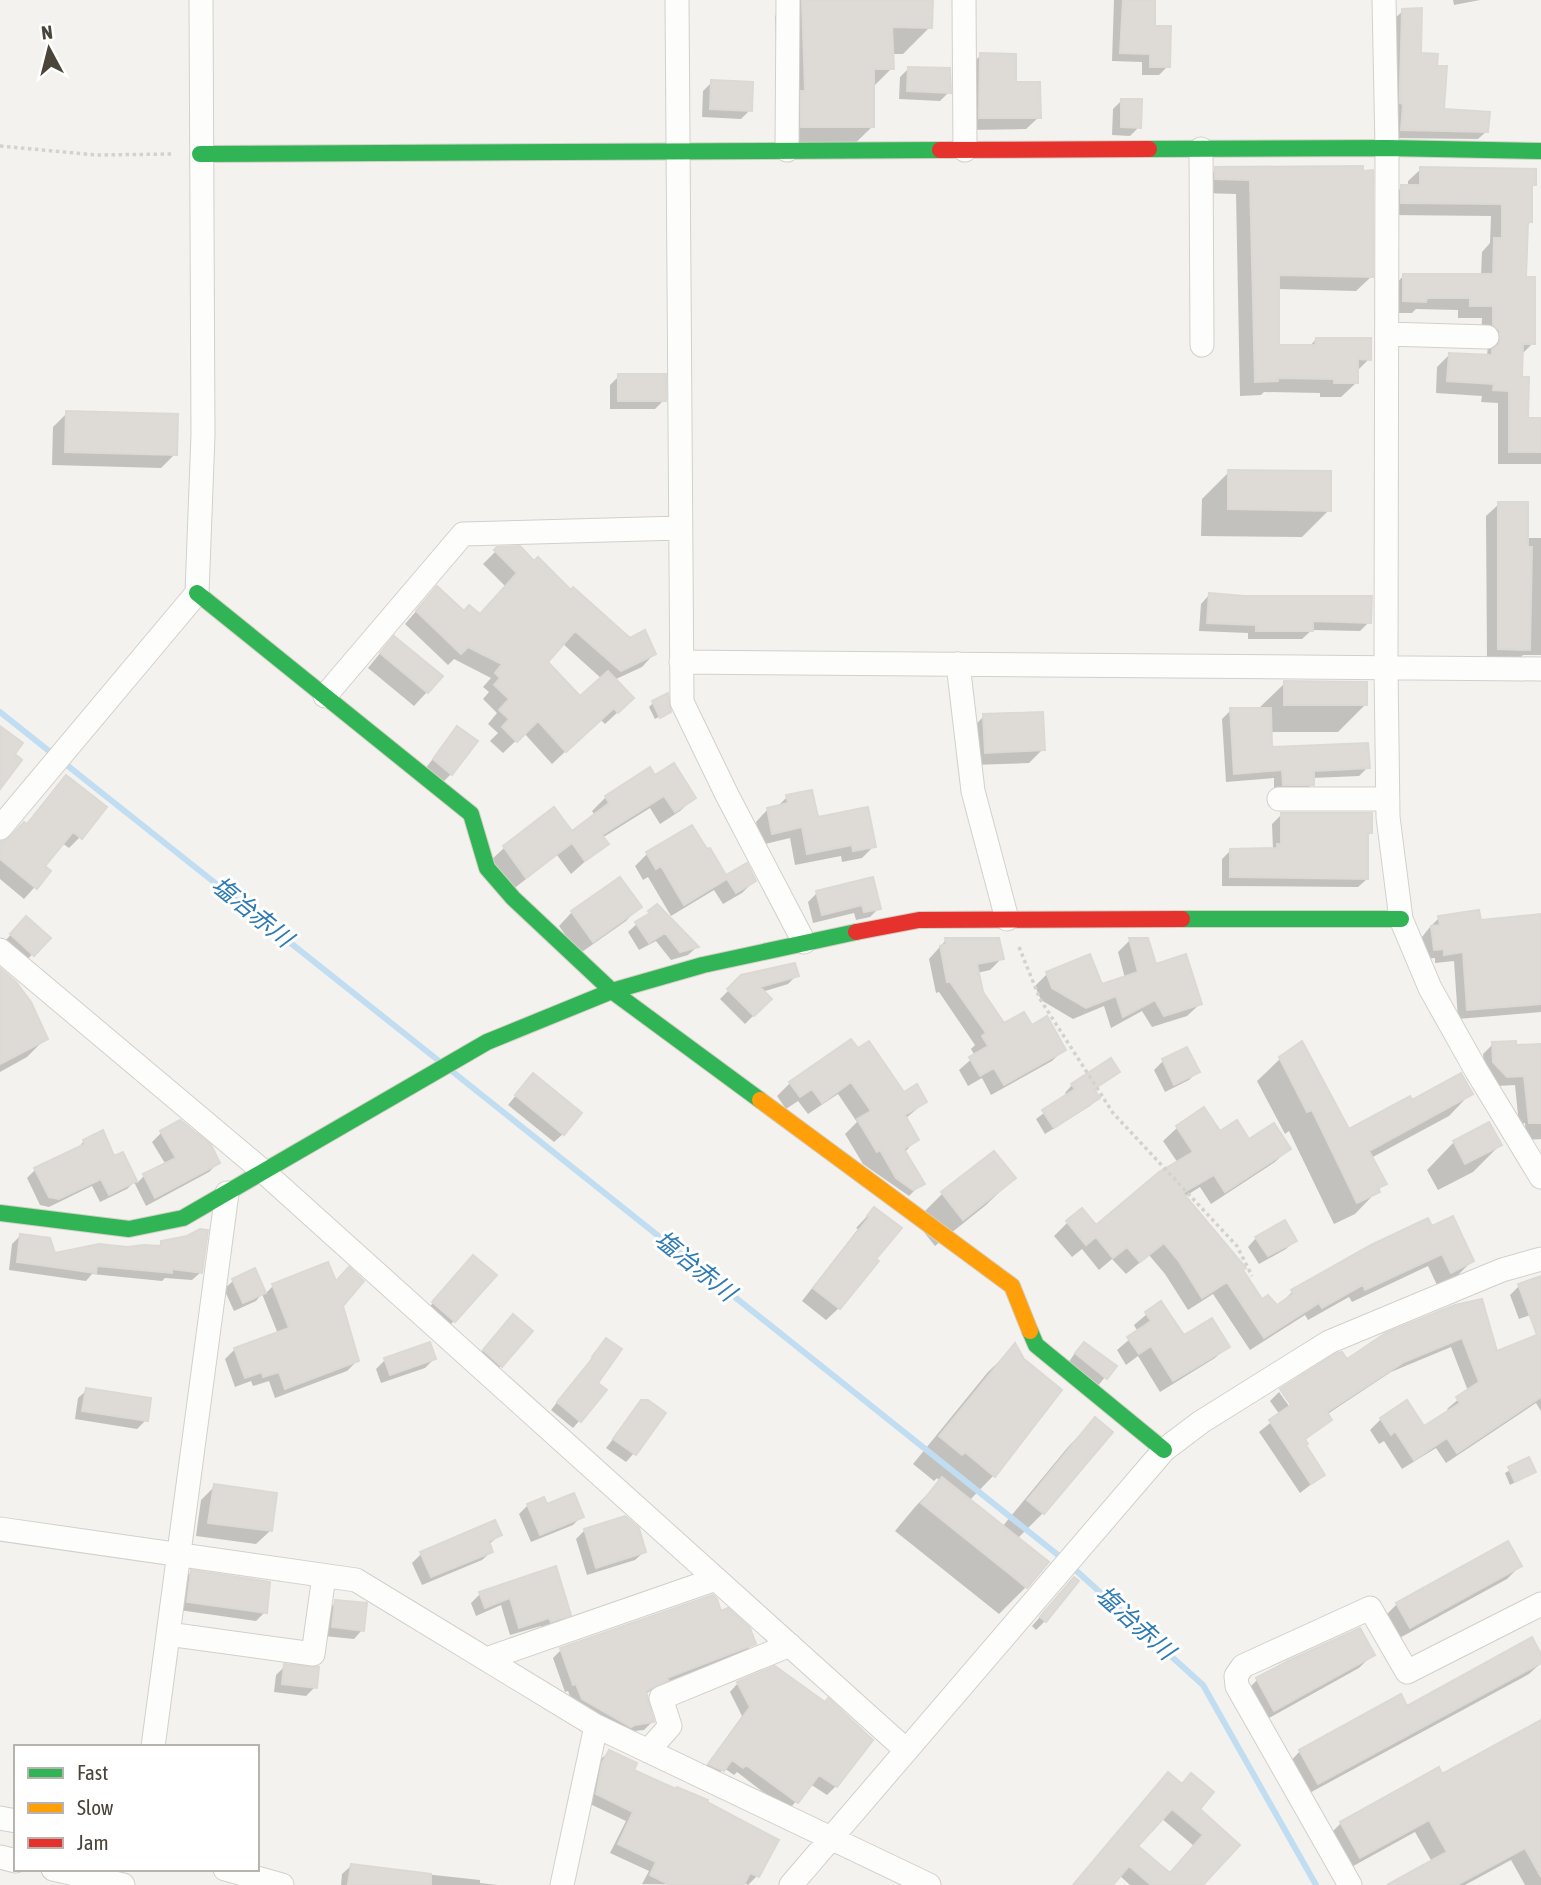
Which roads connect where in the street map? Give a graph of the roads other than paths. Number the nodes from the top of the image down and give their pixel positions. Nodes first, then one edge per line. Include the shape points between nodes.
1 (201, 0) edge
2 (677, 0) edge
3 (788, 0) edge
4 (964, 0) edge
5 (1384, 0) edge
6 (1388, 148) junction
7 (1201, 149) junction
8 (677, 150) junction
9 (787, 150) junction
10 (965, 150) junction
11 (1541, 151) edge
12 (200, 154) junction
13 (1387, 334) junction
14 (1487, 337) dead end
15 (1202, 345) dead end
16 (680, 528) junction
17 (197, 593) junction
18 (681, 662) junction
19 (958, 664) junction
20 (1386, 668) junction
21 (1541, 669) edge
22 (326, 696) junction
23 (1279, 799) dead end
24 (1387, 799) junction
25 (0, 828) edge
26 (1007, 919) junction
27 (1401, 919) junction
28 (804, 942) junction
29 (0, 950) edge
30 (612, 991) junction
31 (1539, 1169) edge
32 (264, 1172) junction
33 (228, 1193) junction
34 (0, 1213) edge
35 (1541, 1259) edge
36 (1164, 1450) junction
37 (0, 1529) edge
38 (179, 1555) junction
39 (324, 1576) junction
40 (716, 1579) junction
41 (1541, 1604) edge
42 (168, 1634) junction
43 (790, 1645) junction
44 (486, 1660) junction
45 (596, 1726) junction
46 (153, 1745) edge
47 (906, 1750) junction
48 (648, 1751) junction
49 (832, 1839) junction
50 (62, 1871) edge
51 (232, 1871) edge
52 (123, 1885) edge
53 (282, 1885) edge
54 (562, 1885) edge
55 (791, 1885) edge
56 (929, 1885) edge
57 (1350, 1885) edge

1 - 12 street
2 - 8 street
3 - 9 street
4 - 10 street
5 - 6 street
6 - 7 street
6 - 11 street
6 - 13 street
7 - 10 street
7 - 15 street
8 - 9 street
8 - 12 street
8 - 16 street
9 - 10 street
12 - 17 street via 203,435
13 - 14 street
13 - 20 street
16 - 18 street
16 - 22 street via 463,534
17 - 22 street
17 - 25 street
18 - 19 street
18 - 28 street via 682,702
19 - 20 street
19 - 26 street via 972,791
20 - 21 street
20 - 24 street
22 - 30 street via 471,814 487,868
23 - 24 street
24 - 27 street
26 - 27 street
26 - 28 street via 919,920
27 - 31 street via 1430,988
28 - 30 street
29 - 32 street
30 - 32 street via 487,1042
30 - 36 street via 1012,1286 1036,1345
32 - 33 street
32 - 40 street
33 - 34 street via 183,1218 129,1229
33 - 38 street
35 - 36 street via 1502,1270 1329,1342
36 - 47 street
37 - 38 street
38 - 39 street
38 - 42 street
39 - 42 street via 313,1654
39 - 44 street via 356,1580
40 - 43 street
40 - 44 street
41 - 57 street via 1407,1672 1370,1608 1242,1666 1237,1686
42 - 46 street
43 - 47 street
43 - 48 street via 660,1698 670,1726
44 - 45 street
45 - 48 street
45 - 54 street
47 - 49 street
48 - 49 street
49 - 55 street
49 - 56 street
50 - 52 street
51 - 53 street

